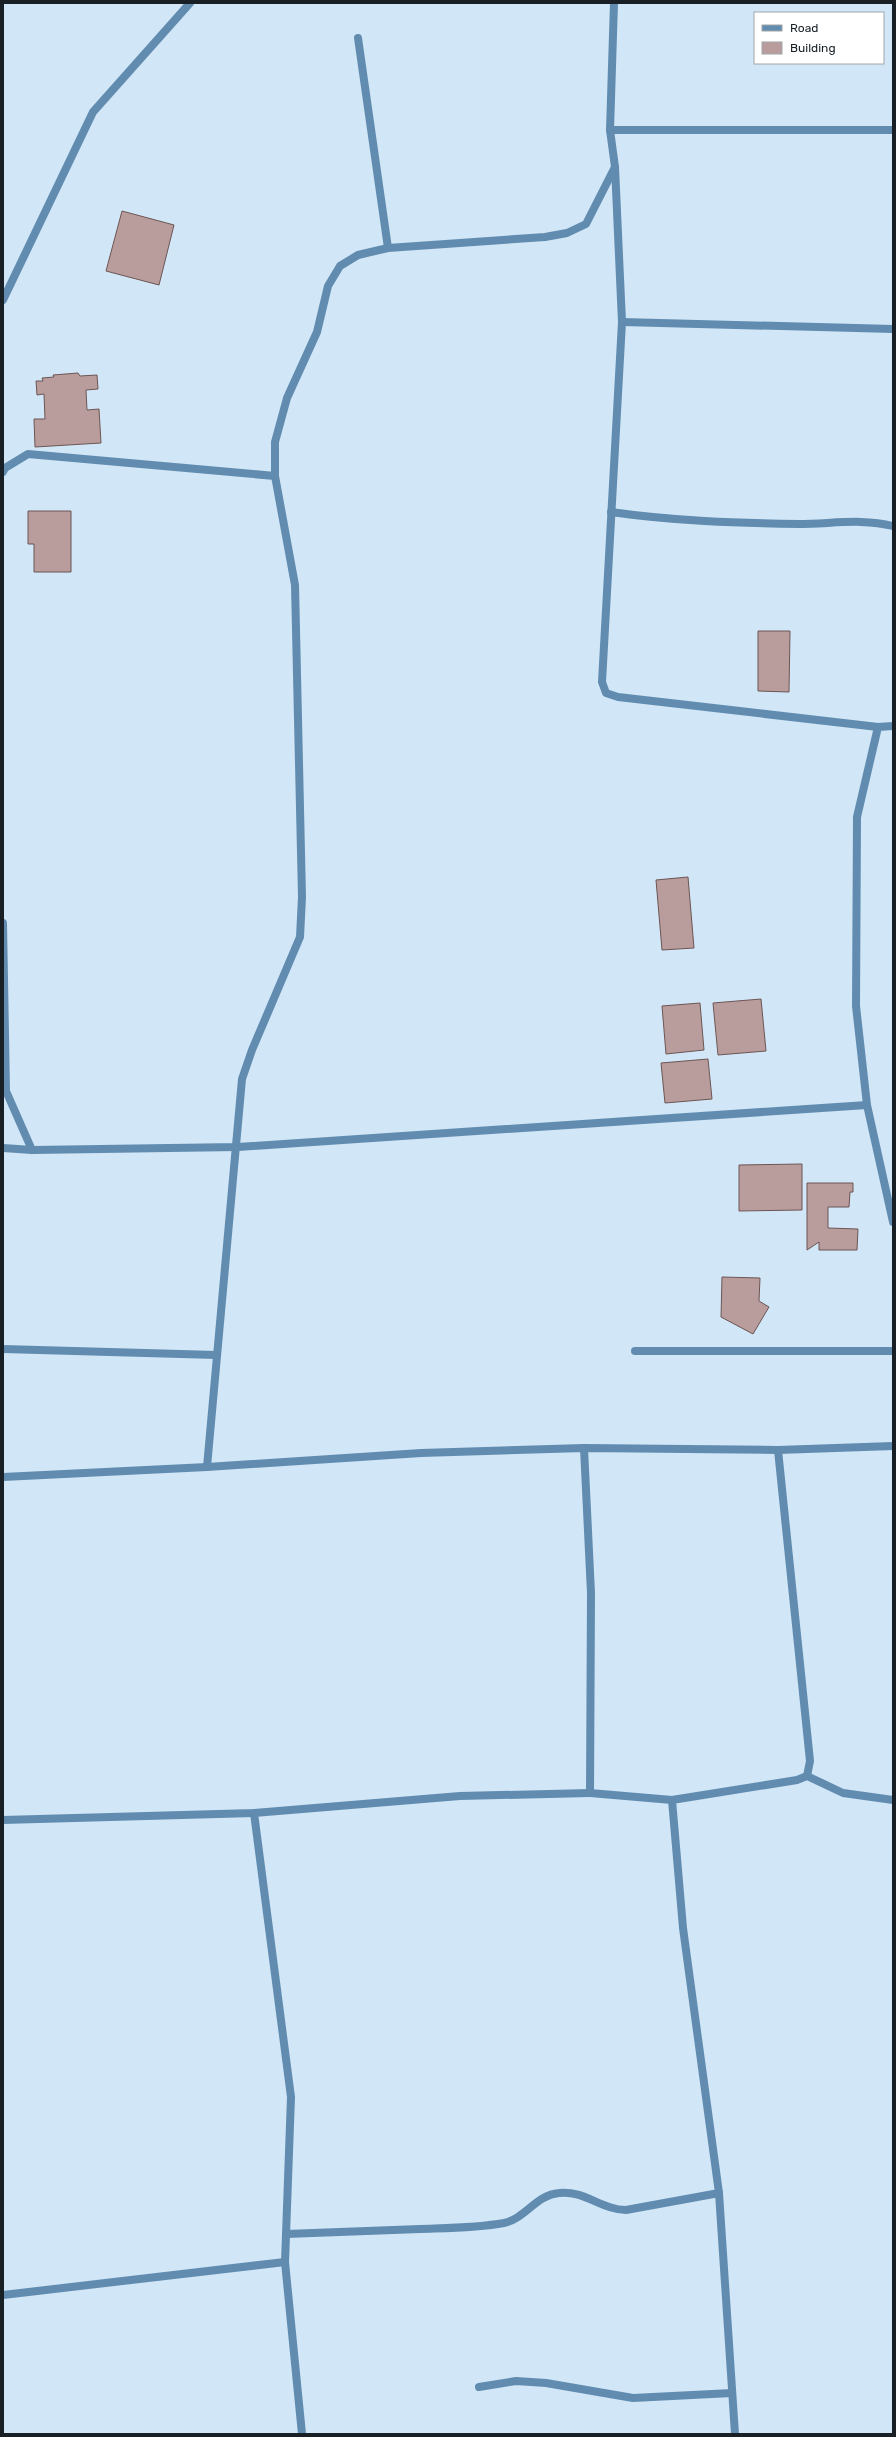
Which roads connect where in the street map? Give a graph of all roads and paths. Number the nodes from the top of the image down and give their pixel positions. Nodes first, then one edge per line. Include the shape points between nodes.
1 (190, 3) edge
2 (614, 3) edge
3 (358, 38) dead end
4 (610, 130) junction
5 (893, 130) edge
6 (615, 167) junction
7 (388, 248) junction
8 (3, 300) edge
9 (622, 322) junction
10 (893, 329) edge
11 (3, 472) edge
12 (275, 476) junction
13 (610, 512) junction
14 (893, 526) edge
15 (893, 726) edge
16 (878, 727) junction
17 (3, 923) edge
18 (5, 1094) edge
19 (867, 1105) junction
20 (238, 1147) junction
21 (3, 1148) edge
22 (32, 1150) junction
23 (893, 1222) edge
24 (3, 1349) edge
25 (635, 1351) dead end
26 (893, 1351) edge
27 (216, 1355) junction
28 (893, 1446) edge
29 (584, 1448) junction
30 (778, 1450) junction
31 (207, 1468) junction
32 (3, 1477) edge
33 (807, 1776) junction
34 (590, 1793) junction
35 (672, 1800) junction
36 (893, 1800) edge
37 (254, 1813) junction
38 (3, 1820) edge
39 (719, 2193) junction
40 (286, 2234) junction
41 (285, 2262) junction
42 (3, 2295) edge
43 (479, 2387) dead end
44 (732, 2393) junction
45 (302, 2434) edge
46 (735, 2434) edge

1 - 8 street via 93,112
2 - 4 street
3 - 7 street
4 - 5 street
4 - 6 street
6 - 7 street via 586,224 567,233 545,237
6 - 9 street
7 - 12 street via 358,255 340,266 328,286 317,332 287,398 275,442
9 - 10 street
9 - 13 street
11 - 12 street via 5,468 28,454
12 - 20 street via 295,585 302,897 300,937 242,1079
13 - 14 street via 711,522 808,524 874,521
13 - 16 street via 602,682 606,693 618,697
15 - 16 street
16 - 19 street via 857,817 856,1006
17 - 18 street
18 - 22 street
19 - 20 street
19 - 23 street
20 - 22 street
20 - 27 street
21 - 22 street
24 - 27 street
25 - 26 street
27 - 31 street
28 - 30 street
29 - 30 street
29 - 31 street via 421,1453
29 - 34 street via 591,1593
30 - 33 street via 810,1761
31 - 32 street
33 - 35 street via 797,1780
33 - 36 street via 843,1793
34 - 35 street
34 - 37 street via 460,1796
35 - 39 street via 683,1928
37 - 38 street
37 - 40 street via 291,2097
39 - 40 street via 626,2210 614,2210 580,2194 560,2193 543,2196 506,2222 452,2228
39 - 44 street
40 - 41 street
41 - 42 street
41 - 45 street
43 - 44 street via 516,2381 546,2383 632,2398
44 - 46 street

